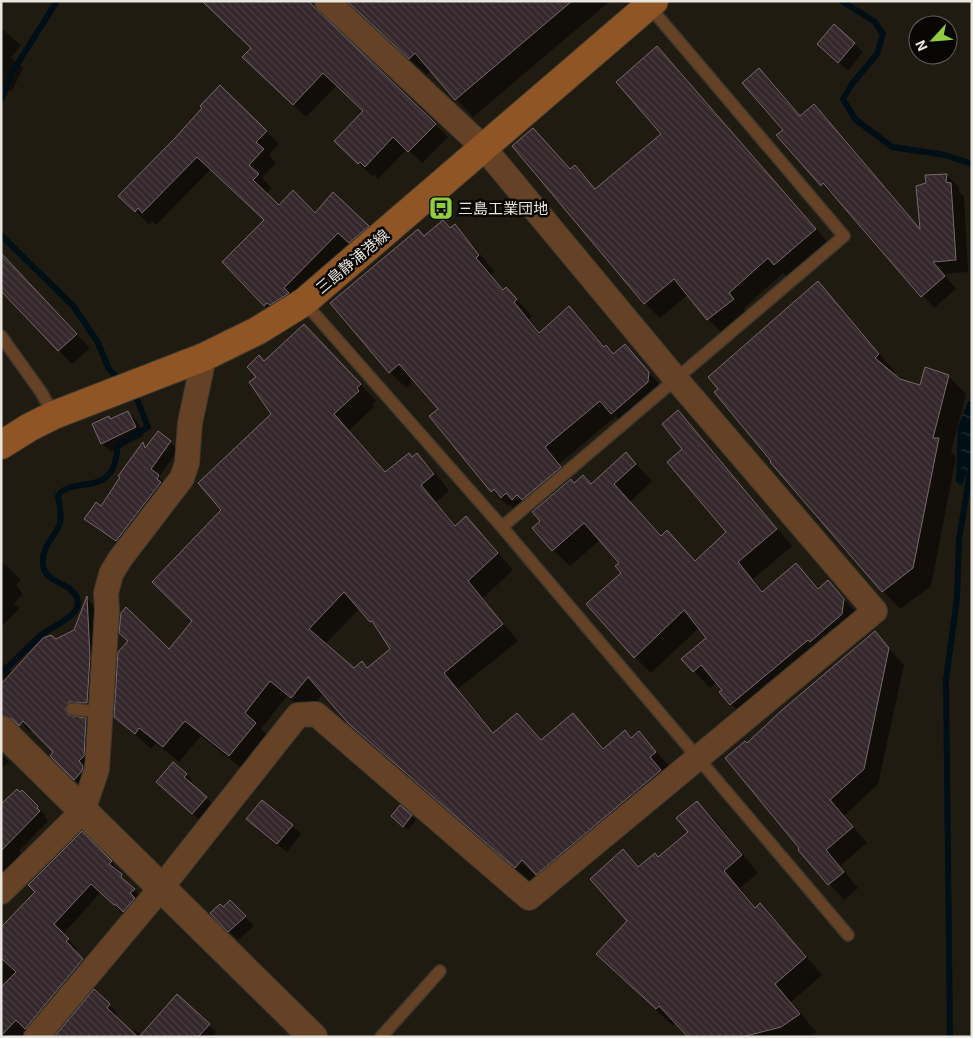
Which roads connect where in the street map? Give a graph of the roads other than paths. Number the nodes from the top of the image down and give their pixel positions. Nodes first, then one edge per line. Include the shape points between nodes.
1 (327, 1) edge
2 (651, 3) edge
3 (484, 148) junction
4 (304, 302) junction
5 (1, 336) edge
6 (204, 357) junction
7 (676, 379) junction
8 (54, 415) junction
9 (1, 444) edge
10 (502, 527) junction
11 (72, 709) dead end
12 (100, 712) junction
13 (1, 730) edge
14 (698, 758) junction
15 (83, 810) junction
16 (161, 888) junction
17 (1, 892) edge
18 (848, 935) dead end
19 (440, 971) dead end
20 (36, 1037) edge
21 (312, 1037) edge
22 (381, 1037) edge

1 - 3 street
2 - 3 main road, 三島静浦港線
2 - 7 lane via 844,236
3 - 4 main road, 三島静浦港線
3 - 7 street
4 - 6 main road, 三島静浦港線 via 257,331
4 - 10 lane
5 - 8 lane
6 - 8 main road, 三島静浦港線
6 - 12 street via 182,478 111,574 106,593
7 - 10 lane
7 - 14 street via 875,611
8 - 9 main road, 三島静浦港線
10 - 14 lane
11 - 12 lane
12 - 15 street via 97,769
13 - 15 street
14 - 16 street via 529,898 316,714 298,715
14 - 18 lane
15 - 16 street
15 - 17 street
16 - 20 street
16 - 21 street
19 - 22 lane

